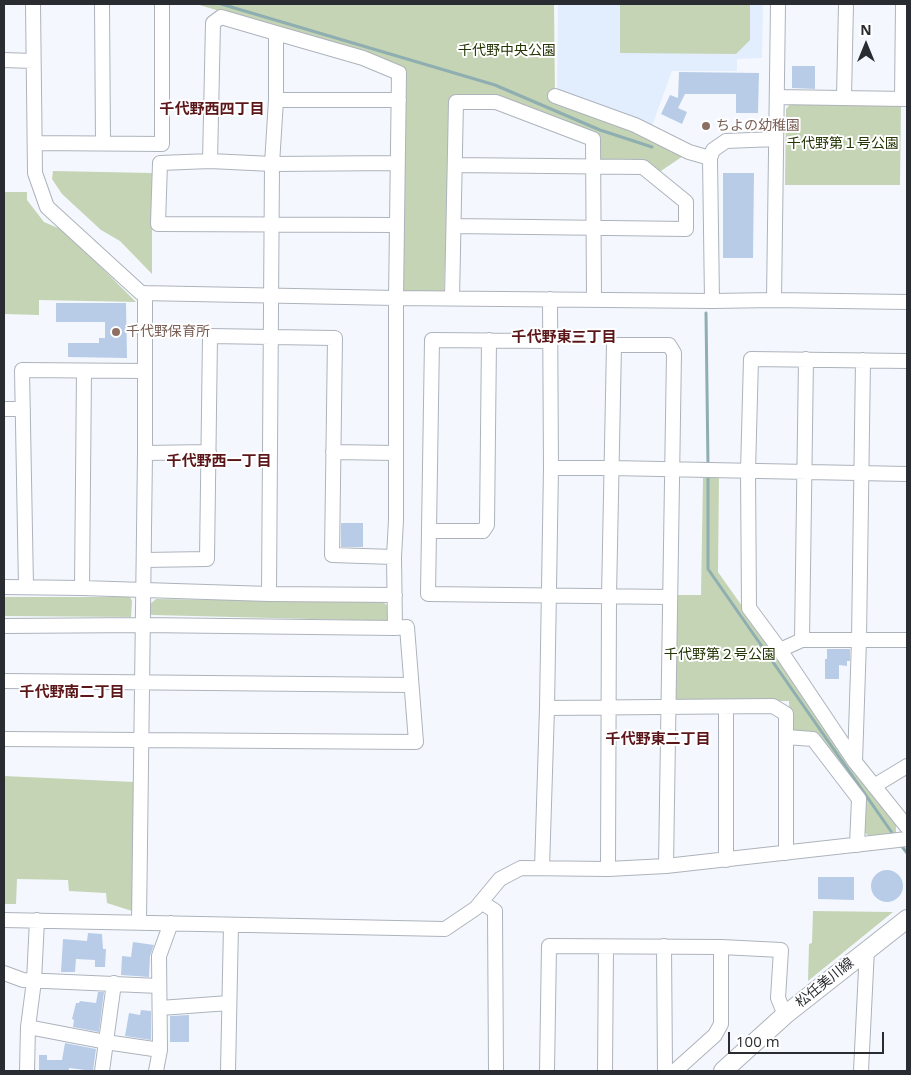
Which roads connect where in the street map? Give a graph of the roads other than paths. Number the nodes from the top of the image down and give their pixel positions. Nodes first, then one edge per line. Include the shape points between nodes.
1 (33, 4) edge
2 (102, 4) edge
3 (162, 4) edge
4 (778, 4) edge
5 (846, 4) edge
6 (903, 4) edge
7 (276, 33) junction
8 (4, 60) edge
9 (34, 61) junction
10 (555, 96) dead end
11 (777, 97) junction
12 (844, 97) junction
13 (904, 99) edge
14 (276, 100) junction
15 (399, 100) junction
16 (776, 139) junction
17 (36, 143) junction
18 (103, 144) junction
19 (710, 158) junction
20 (210, 162) junction
21 (397, 163) junction
22 (272, 164) junction
23 (455, 165) junction
24 (593, 167) junction
25 (271, 225) junction
26 (396, 225) junction
27 (454, 226) junction
28 (594, 227) junction
29 (145, 293) junction
30 (272, 294) junction
31 (396, 298) junction
32 (452, 298) junction
33 (550, 299) junction
34 (594, 299) junction
35 (774, 300) junction
36 (712, 301) junction
37 (907, 302) edge
38 (272, 337) junction
39 (489, 340) junction
40 (551, 342) junction
41 (806, 359) junction
42 (863, 360) junction
43 (907, 362) edge
44 (84, 371) junction
45 (145, 371) junction
46 (4, 409) edge
47 (23, 409) junction
48 (209, 452) junction
49 (333, 452) junction
50 (145, 453) junction
51 (396, 453) junction
52 (551, 468) junction
53 (611, 468) junction
54 (672, 469) junction
55 (748, 471) junction
56 (805, 473) junction
57 (861, 474) junction
58 (907, 474) edge
59 (429, 531) junction
60 (394, 557) junction
61 (144, 560) junction
62 (4, 587) edge
63 (26, 587) junction
64 (82, 588) junction
65 (143, 591) junction
66 (270, 594) junction
67 (548, 595) junction
68 (395, 596) junction
69 (609, 596) junction
70 (669, 597) junction
71 (4, 626) edge
72 (142, 626) junction
73 (395, 628) junction
74 (802, 640) junction
75 (859, 640) junction
76 (907, 640) edge
77 (780, 650) junction
78 (4, 681) edge
79 (142, 683) junction
80 (411, 685) junction
81 (608, 706) junction
82 (668, 706) junction
83 (726, 707) junction
84 (547, 708) junction
85 (4, 738) edge
86 (786, 738) junction
87 (142, 740) junction
88 (855, 762) junction
89 (907, 766) edge
90 (874, 786) junction
91 (907, 835) edge
92 (857, 845) junction
93 (786, 853) junction
94 (726, 860) junction
95 (666, 866) junction
96 (542, 868) junction
97 (608, 869) junction
98 (481, 902) junction
99 (907, 919) edge
100 (4, 920) edge
101 (37, 920) junction
102 (139, 922) junction
103 (171, 923) junction
104 (231, 925) junction
105 (664, 946) junction
106 (606, 947) junction
107 (722, 947) junction
108 (867, 949) junction
109 (4, 973) edge
110 (34, 981) junction
111 (114, 983) junction
112 (159, 986) junction
113 (229, 1003) junction
114 (160, 1008) junction
115 (786, 1015) junction
116 (28, 1026) junction
117 (106, 1042) junction
118 (160, 1050) junction
119 (27, 1071) edge
120 (102, 1071) edge
121 (156, 1071) edge
122 (228, 1071) edge
123 (496, 1071) edge
124 (547, 1071) edge
125 (605, 1071) edge
126 (665, 1071) edge
127 (674, 1071) edge
128 (723, 1071) edge
129 (860, 1071) edge

1 - 9 street
2 - 18 street
3 - 18 street via 162,144
4 - 11 street
5 - 12 street
6 - 13 street
7 - 14 street
7 - 15 street via 399,72
7 - 20 street via 222,17 213,23
8 - 9 street
9 - 17 street
10 - 19 street via 635,124 689,152
11 - 12 street
11 - 16 street
12 - 13 street
14 - 15 street
14 - 22 street
15 - 21 street
16 - 19 street via 726,141 713,150
16 - 35 street
17 - 18 street
17 - 29 street via 35,173 47,206
19 - 36 street
20 - 22 street
20 - 25 street via 160,163 158,224
21 - 22 street
21 - 26 street
22 - 25 street
23 - 24 street
23 - 24 street via 456,102 496,102 593,139
23 - 27 street
24 - 28 street
24 - 28 street via 643,167 686,202 686,229
25 - 26 street
25 - 30 street
26 - 31 street
27 - 28 street
27 - 32 street
28 - 34 street
29 - 30 street
29 - 45 street
30 - 31 street
30 - 38 street
31 - 32 street
31 - 51 street
32 - 33 street
33 - 34 street
33 - 40 street
34 - 36 street
35 - 36 street
35 - 37 street
38 - 48 street via 210,336
38 - 49 street via 335,338
38 - 66 street
39 - 40 street
39 - 59 street via 487,525 483,531
39 - 59 street via 432,340
40 - 52 street
41 - 42 street
41 - 55 street via 751,359
41 - 56 street
42 - 43 street
42 - 57 street
44 - 45 street
44 - 47 street via 22,370
44 - 64 street
45 - 50 street
46 - 47 street
47 - 63 street
48 - 50 street
48 - 61 street via 207,558
49 - 51 street
49 - 60 street via 332,555
50 - 61 street
51 - 60 street
52 - 53 street
52 - 67 street
53 - 54 street
53 - 54 street via 614,345 669,345 674,353
53 - 69 street
54 - 55 street
54 - 70 street
55 - 56 street
55 - 77 street via 749,608
56 - 57 street
56 - 74 street
57 - 58 street
57 - 75 street
59 - 67 street via 428,594
60 - 68 street
61 - 65 street
62 - 63 street
63 - 64 street
64 - 65 street
65 - 66 street
65 - 72 street
66 - 68 street
67 - 69 street
67 - 84 street
68 - 73 street
69 - 70 street
69 - 81 street
70 - 82 street
71 - 72 street
72 - 73 street
72 - 79 street
73 - 80 street via 407,626
74 - 75 street
74 - 77 street
75 - 76 street
75 - 88 street
77 - 88 street
78 - 79 street
79 - 80 street
79 - 87 street
80 - 87 street via 416,742
81 - 82 street
81 - 84 street
81 - 97 street
82 - 83 street
82 - 95 street
83 - 86 street via 773,706 786,714
83 - 94 street
84 - 96 street
85 - 87 street
86 - 92 street via 813,739 858,799
86 - 93 street
87 - 102 street
88 - 90 street
89 - 90 street
90 - 91 street
91 - 92 street
92 - 93 street
93 - 94 street
94 - 95 street
95 - 97 street
96 - 97 street
96 - 98 street via 521,868 500,879
98 - 104 street via 445,929
98 - 123 street via 495,911
99 - 108 main road, 松任美川線
100 - 101 street
101 - 102 street
101 - 110 street
102 - 103 street
103 - 104 street
103 - 112 street via 159,956
104 - 113 street
105 - 106 street
105 - 107 street
105 - 126 street
106 - 124 street via 549,946
106 - 125 street
107 - 115 street via 781,950 778,998
107 - 127 street via 721,1024 716,1035
108 - 115 main road, 松任美川線
108 - 129 street
109 - 110 street
110 - 111 street
110 - 116 street
111 - 112 street
111 - 117 street
112 - 114 street
113 - 114 street
113 - 122 street
114 - 118 street
115 - 128 main road, 松任美川線
116 - 117 street
116 - 119 street
117 - 118 street
117 - 120 street
118 - 121 street

